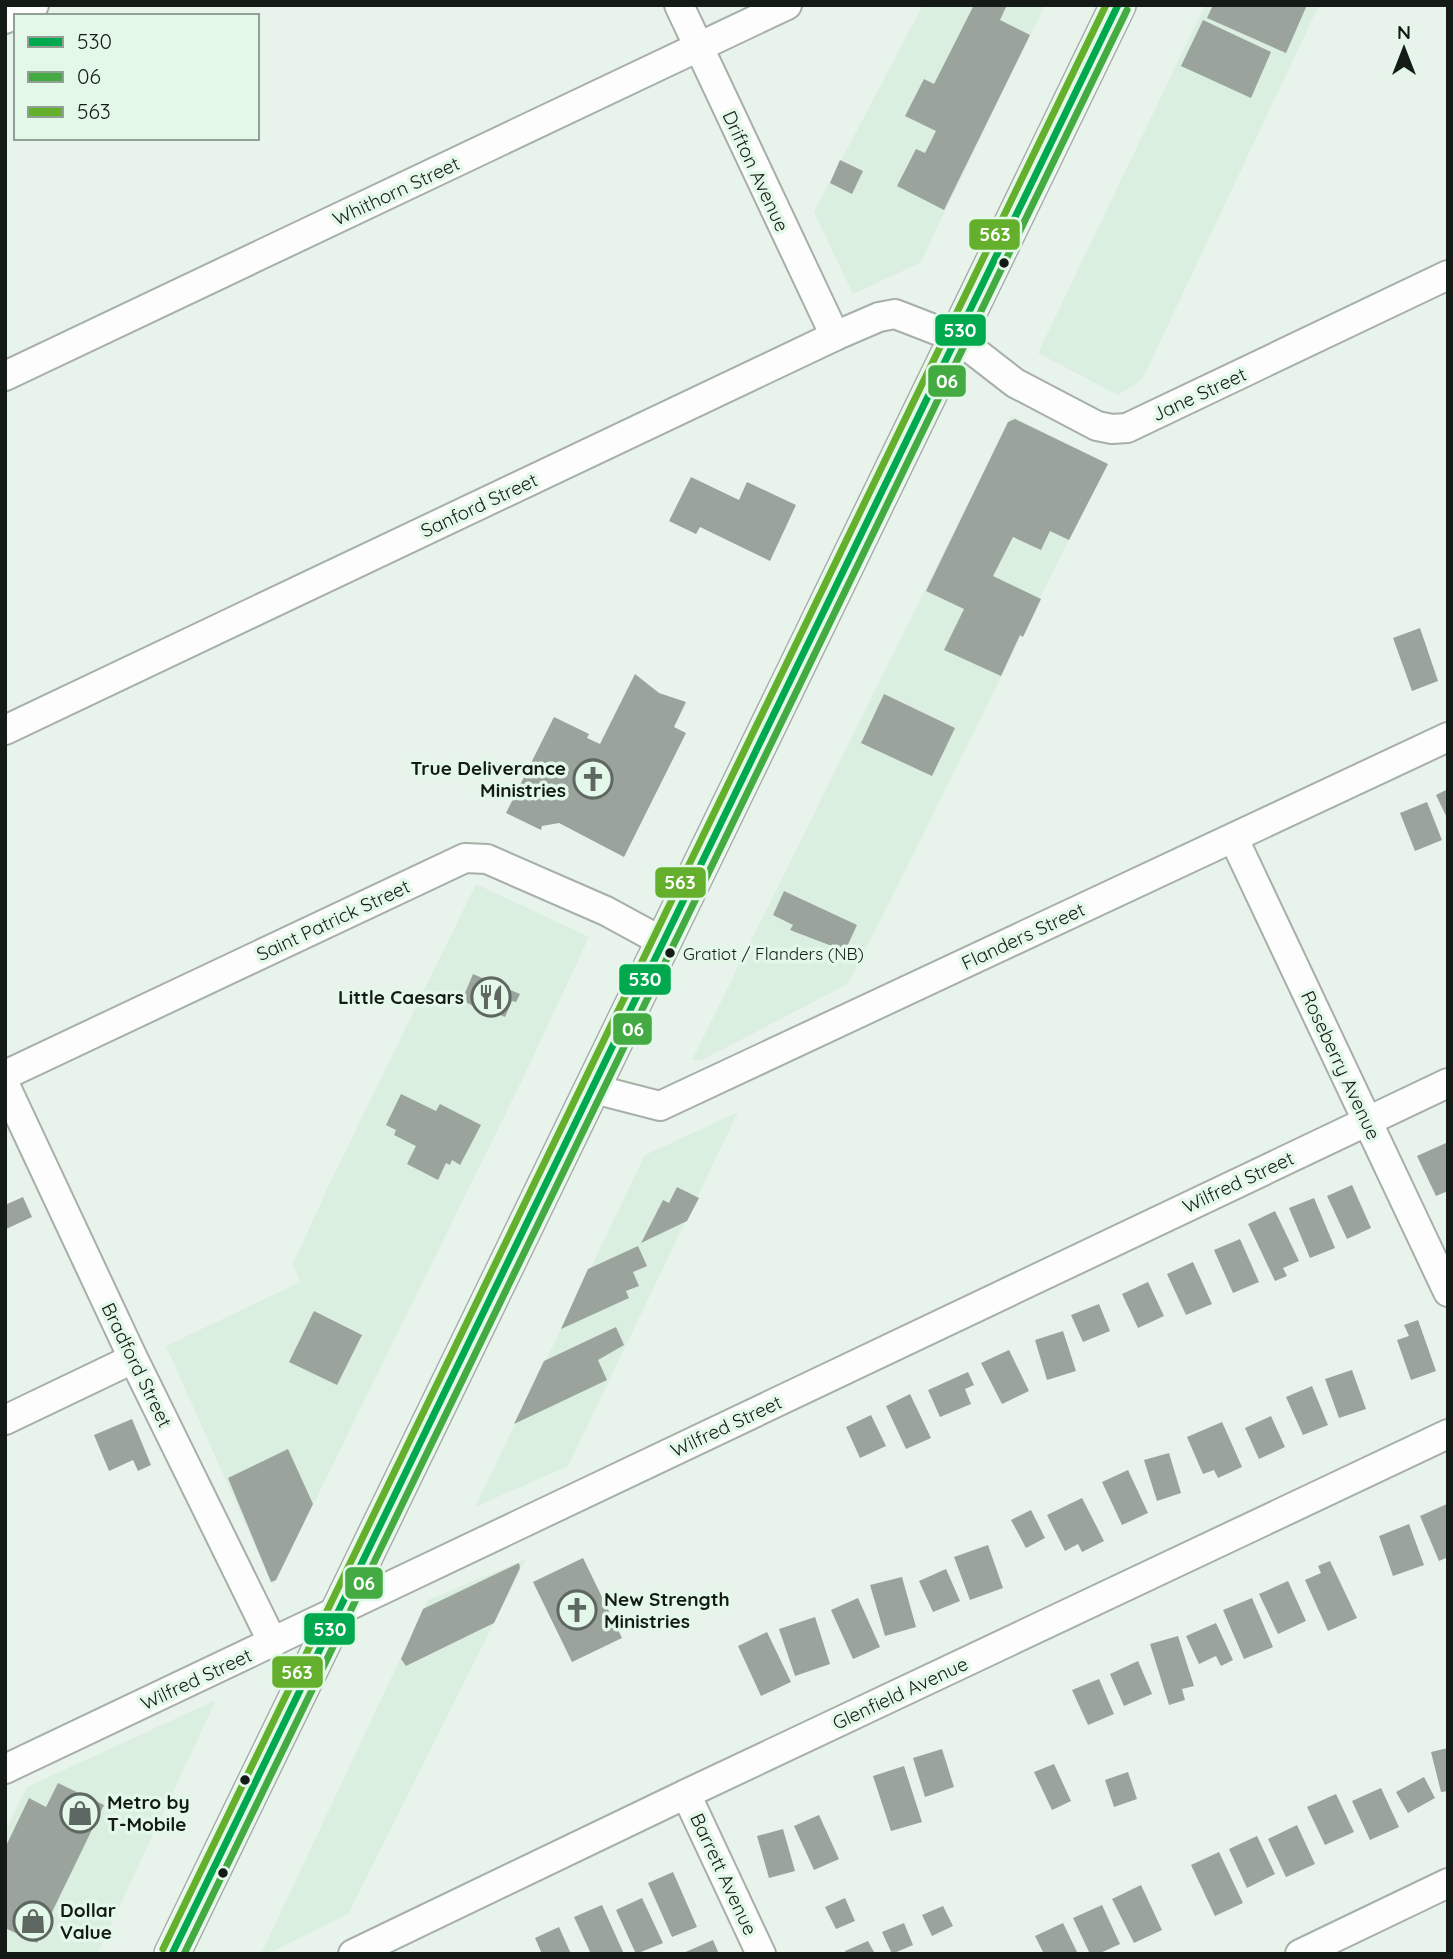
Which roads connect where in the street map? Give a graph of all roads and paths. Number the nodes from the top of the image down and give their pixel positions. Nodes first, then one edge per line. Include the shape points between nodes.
1 (34, 5) edge
2 (678, 5) edge
3 (788, 5) edge
4 (1118, 5) edge
5 (15, 14) edge
6 (699, 47) junction
7 (1448, 275) edge
8 (835, 336) junction
9 (957, 338) junction
10 (5, 376) edge
11 (5, 730) edge
12 (1448, 737) edge
13 (1234, 839) junction
14 (663, 942) junction
15 (5, 1075) edge
16 (1448, 1083) edge
17 (5, 1085) edge
18 (594, 1090) junction
19 (1367, 1121) junction
20 (1448, 1292) edge
21 (132, 1356) junction
22 (5, 1420) edge
23 (1448, 1434) edge
24 (339, 1610) junction
25 (273, 1643) junction
26 (5, 1769) edge
27 (686, 1794) junction
28 (1448, 1884) edge
29 (172, 1954) edge
30 (353, 1954) edge
31 (761, 1954) edge
32 (1300, 1954) edge

1 - 5 street
2 - 6 street, Drifton Avenue
3 - 6 street, Whithorn Street
4 - 9 main road
6 - 8 street, Drifton Avenue
6 - 10 street, Whithorn Street
7 - 9 street, Jane Street via 1127,428 1097,426 1062,408 1016,383
8 - 9 street, Sanford Street via 895,314
8 - 11 street, Sanford Street
9 - 14 main road
12 - 13 street, Flanders Street
13 - 18 street, Flanders Street via 660,1105
13 - 19 street, Roseberry Avenue
14 - 15 street, Saint Patrick Street via 487,859 465,858
14 - 18 main road
16 - 19 street, Wilfred Street
17 - 21 street, Bradford Street
18 - 24 main road
19 - 20 street, Roseberry Avenue
19 - 24 street, Wilfred Street
21 - 22 street via 120,1366
21 - 25 street, Bradford Street
23 - 27 street, Glenfield Avenue
24 - 25 street, Wilfred Street
24 - 29 main road
25 - 26 street, Wilfred Street
27 - 30 street, Glenfield Avenue
27 - 31 street, Barrett Avenue
28 - 32 street

